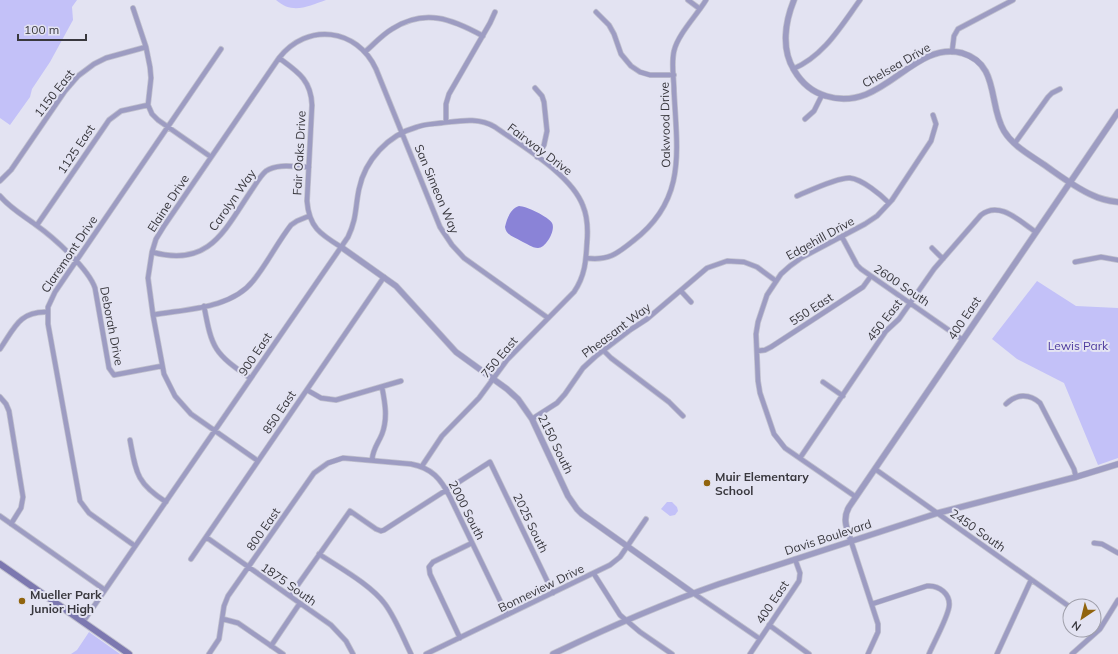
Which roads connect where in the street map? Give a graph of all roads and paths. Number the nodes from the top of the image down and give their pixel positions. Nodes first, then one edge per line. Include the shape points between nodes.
1 (688, 0) edge
2 (706, 0) edge
3 (794, 0) edge
4 (860, 0) edge
5 (1013, 0) edge
6 (133, 8) dead end
7 (700, 9) junction
8 (495, 12) dead end
9 (596, 12) dead end
10 (483, 36) junction
11 (146, 47) junction
12 (221, 49) dead end
13 (366, 52) junction
14 (952, 52) junction
15 (279, 58) junction
16 (794, 69) junction
17 (674, 75) junction
18 (535, 88) dead end
19 (1060, 89) dead end
20 (822, 95) junction
21 (148, 105) junction
22 (1118, 112) edge
23 (933, 115) dead end
24 (805, 119) dead end
25 (446, 122) junction
26 (168, 127) junction
27 (402, 133) junction
28 (1015, 143) junction
29 (211, 157) junction
30 (537, 157) junction
31 (309, 167) junction
32 (0, 181) edge
33 (1070, 183) junction
34 (0, 196) edge
35 (797, 196) dead end
36 (1118, 202) edge
37 (889, 203) junction
38 (309, 216) junction
39 (37, 225) junction
40 (1036, 232) junction
41 (842, 236) junction
42 (340, 247) junction
43 (932, 248) dead end
44 (152, 252) junction
45 (586, 258) junction
46 (943, 259) junction
47 (1118, 260) edge
48 (76, 261) junction
49 (1075, 262) dead end
50 (384, 276) junction
51 (871, 276) junction
52 (776, 281) junction
53 (681, 291) junction
54 (692, 302) dead end
55 (910, 303) junction
56 (204, 306) junction
57 (47, 312) junction
58 (153, 315) junction
59 (548, 318) junction
60 (963, 340) junction
61 (0, 349) edge
62 (603, 350) junction
63 (757, 351) junction
64 (162, 366) junction
65 (250, 378) junction
66 (493, 379) junction
67 (401, 381) dead end
68 (823, 382) dead end
69 (382, 387) junction
70 (307, 390) junction
71 (842, 396) junction
72 (0, 397) edge
73 (1006, 404) dead end
74 (683, 416) dead end
75 (532, 419) junction
76 (214, 431) junction
77 (130, 440) dead end
78 (800, 458) junction
79 (372, 460) junction
80 (258, 462) junction
81 (1118, 464) edge
82 (422, 466) junction
83 (875, 469) junction
84 (1076, 477) junction
85 (446, 490) junction
86 (856, 497) junction
87 (166, 502) junction
88 (938, 513) junction
89 (0, 516) edge
90 (646, 519) dead end
91 (11, 524) junction
92 (206, 537) junction
93 (851, 541) junction
94 (472, 543) junction
95 (1094, 543) dead end
96 (135, 546) junction
97 (627, 547) junction
98 (319, 554) junction
99 (1118, 554) edge
100 (191, 559) dead end
101 (796, 559) junction
102 (0, 564) edge
103 (248, 567) junction
104 (594, 574) junction
105 (1032, 580) junction
106 (105, 590) junction
107 (553, 593) junction
108 (693, 593) junction
109 (290, 596) junction
110 (1118, 600) edge
111 (1062, 601) edge
112 (300, 603) junction
113 (872, 604) junction
114 (507, 615) junction
115 (223, 620) junction
116 (626, 620) junction
117 (83, 622) junction
118 (769, 625) junction
119 (1102, 625) edge
120 (460, 638) junction
121 (1089, 638) edge
122 (760, 639) junction
123 (271, 646) junction
124 (129, 654) edge
125 (209, 654) edge
126 (283, 654) edge
127 (353, 654) edge
128 (410, 654) edge
129 (426, 654) edge
130 (553, 654) edge
131 (672, 654) edge
132 (750, 654) edge
133 (809, 654) edge
134 (868, 654) edge
135 (929, 654) edge
136 (997, 654) edge
137 (1072, 654) edge

1 - 7 street
2 - 7 street, Oakwood Drive
3 - 16 street, Chelsea Drive via 788,17 786,37 787,54
4 - 16 street via 822,50
5 - 14 street via 958,29 954,36
6 - 11 street
7 - 17 street, Oakwood Drive via 676,46 673,60
8 - 10 street
9 - 17 street via 609,25 621,54 631,66 650,75
10 - 13 street via 449,20 420,18 392,29
10 - 25 street via 449,94
11 - 21 street via 151,73
11 - 32 street, 1150 East via 106,58 78,76
12 - 26 street, Claremont Drive
13 - 15 street, Elaine Drive via 347,39 317,35 296,42
13 - 27 street, San Simeon Way via 374,64
14 - 20 street, Chelsea Drive via 942,52 928,57 864,96 844,99
14 - 28 street, Chelsea Drive via 969,56 985,71 991,84 1001,125
15 - 29 street, Elaine Drive
15 - 31 street, Fair Oaks Drive via 301,74 310,92 312,105
16 - 20 street, Chelsea Drive via 806,85
17 - 45 street, Oakwood Drive via 677,157 675,176 666,202 649,228 620,252 602,259
18 - 30 street via 544,102 547,131 544,146
19 - 28 street via 1048,96
20 - 24 street via 814,111
21 - 26 street via 154,117
21 - 39 street, 1125 East via 122,111 109,120
22 - 33 street, 400 East
23 - 37 street, Edgehill Drive via 936,124 931,141
25 - 27 street, 900 East via 419,126
25 - 30 street, Fairway Drive via 472,120 486,123
26 - 29 street
26 - 48 street, Claremont Drive
27 - 42 street, 900 East via 381,148 366,168 359,190 355,219 348,237
27 - 59 street, San Simeon Way via 440,227 452,245 464,258
28 - 33 street, Chelsea Drive
29 - 44 street, Elaine Drive via 164,226
30 - 45 street, Fairway Drive via 566,180 581,200 587,218
31 - 38 street, Fair Oaks Drive
31 - 44 street, Carolyn Way via 276,166 266,171 220,236 205,249 184,256
33 - 36 street, Chelsea Drive via 1098,197
33 - 40 street, 400 East
34 - 39 street
35 - 37 street via 850,178 859,180
37 - 41 street, Edgehill Drive via 871,220
38 - 42 street, Fair Oaks Drive via 320,233
38 - 56 street via 291,226 245,290 230,300
39 - 48 street
40 - 46 street, 450 East via 1004,211 989,210 981,215
40 - 60 street, 400 East
41 - 51 street, 2600 South via 857,265
41 - 52 street, Edgehill Drive via 795,262
42 - 50 street, 2150 South
42 - 65 street, 900 East
43 - 46 street
44 - 58 street, Elaine Drive via 148,278
45 - 59 street, 750 East via 584,274 578,286
46 - 55 street, 450 East
47 - 49 street via 1101,257
48 - 57 street, Claremont Drive via 52,296
48 - 64 street, Deborah Drive via 87,273 95,288 112,374
50 - 66 street, 2150 South via 401,290 456,352
50 - 70 street, 850 East
51 - 55 street, 2600 South
51 - 63 street, 550 East via 863,287 770,347
52 - 53 street, Pheasant Way via 749,263 727,261 707,268
52 - 63 street, Edgehill Drive via 759,316
53 - 54 street
53 - 62 street, Pheasant Way
55 - 60 street, 2600 South
55 - 71 street, 450 East via 886,332
56 - 58 street
56 - 65 street via 216,348 225,360
57 - 61 street via 24,316
57 - 96 street, Claremont Drive via 80,501 89,513
58 - 64 street, Elaine Drive
59 - 66 street, 750 East via 507,360
60 - 83 street, 400 East
62 - 74 street
62 - 75 street, Pheasant Way via 583,368 557,403
63 - 78 street, Edgehill Drive via 759,387 772,429 781,443
64 - 76 street, Elaine Drive via 167,382 180,403 196,419
65 - 76 street, 900 East
66 - 75 street, 2150 South via 518,399
66 - 82 street, 750 East via 480,398 442,436
67 - 69 street
68 - 71 street
69 - 70 street via 344,399 332,400 317,397
69 - 79 street via 386,408 385,422
70 - 80 street, 850 East
71 - 78 street, 450 East
72 - 91 street via 9,411 23,491 21,508
73 - 84 street via 1025,395 1040,403
75 - 97 street, 2150 South via 572,503 582,514
76 - 80 street, Elaine Drive
76 - 87 street, 900 East
77 - 87 street via 139,479 150,491
78 - 86 street, Edgehill Drive
79 - 82 street
79 - 103 street, 800 East via 343,458 318,469
80 - 92 street, 850 East
81 - 84 street, Davis Boulevard
82 - 85 street, 2000 South via 434,474
83 - 86 street, 400 East
83 - 88 street, 2450 South
84 - 88 street, Davis Boulevard
85 - 94 street, 2000 South
85 - 98 street via 381,531 350,511
85 - 107 street, 2025 South via 490,462
86 - 93 street, 400 East via 845,516
87 - 96 street, 900 East
88 - 93 street, Davis Boulevard
88 - 105 street, 2450 South
89 - 91 street
90 - 97 street, Bonneview Drive
91 - 106 street
92 - 100 street, 850 East
92 - 103 street, 1875 South
93 - 101 street, Davis Boulevard
93 - 113 street
94 - 114 street, 2000 South
94 - 120 street via 428,567
95 - 99 street via 1102,544
96 - 106 street, 900 East
97 - 104 street, Bonneview Drive via 616,561
97 - 108 street, 2150 South
98 - 109 street
98 - 128 street via 382,600 391,613
101 - 108 street, Davis Boulevard
101 - 118 street, 400 East via 800,573 799,581
102 - 117 main road
103 - 109 street, 1875 South
103 - 115 street, 800 East via 226,600
104 - 107 street, Bonneview Drive
104 - 116 street via 620,615
105 - 111 street, 2450 South
105 - 136 street
106 - 117 street, 900 East
107 - 114 street, Bonneview Drive
108 - 116 street, Davis Boulevard
108 - 122 street, 2150 South
109 - 112 street, 1875 South
110 - 119 street
112 - 123 street
112 - 127 street, 1875 South via 337,630
113 - 134 street via 878,629
113 - 135 street via 927,586 941,590 948,597 949,606
114 - 120 street, Bonneview Drive
115 - 123 street via 236,622
115 - 125 street, 800 East via 219,639
116 - 130 street, Davis Boulevard
116 - 131 street
117 - 124 main road
118 - 122 street, 400 East
118 - 133 street
120 - 129 street, Bonneview Drive
121 - 137 street
122 - 132 street, 400 East
123 - 126 street

